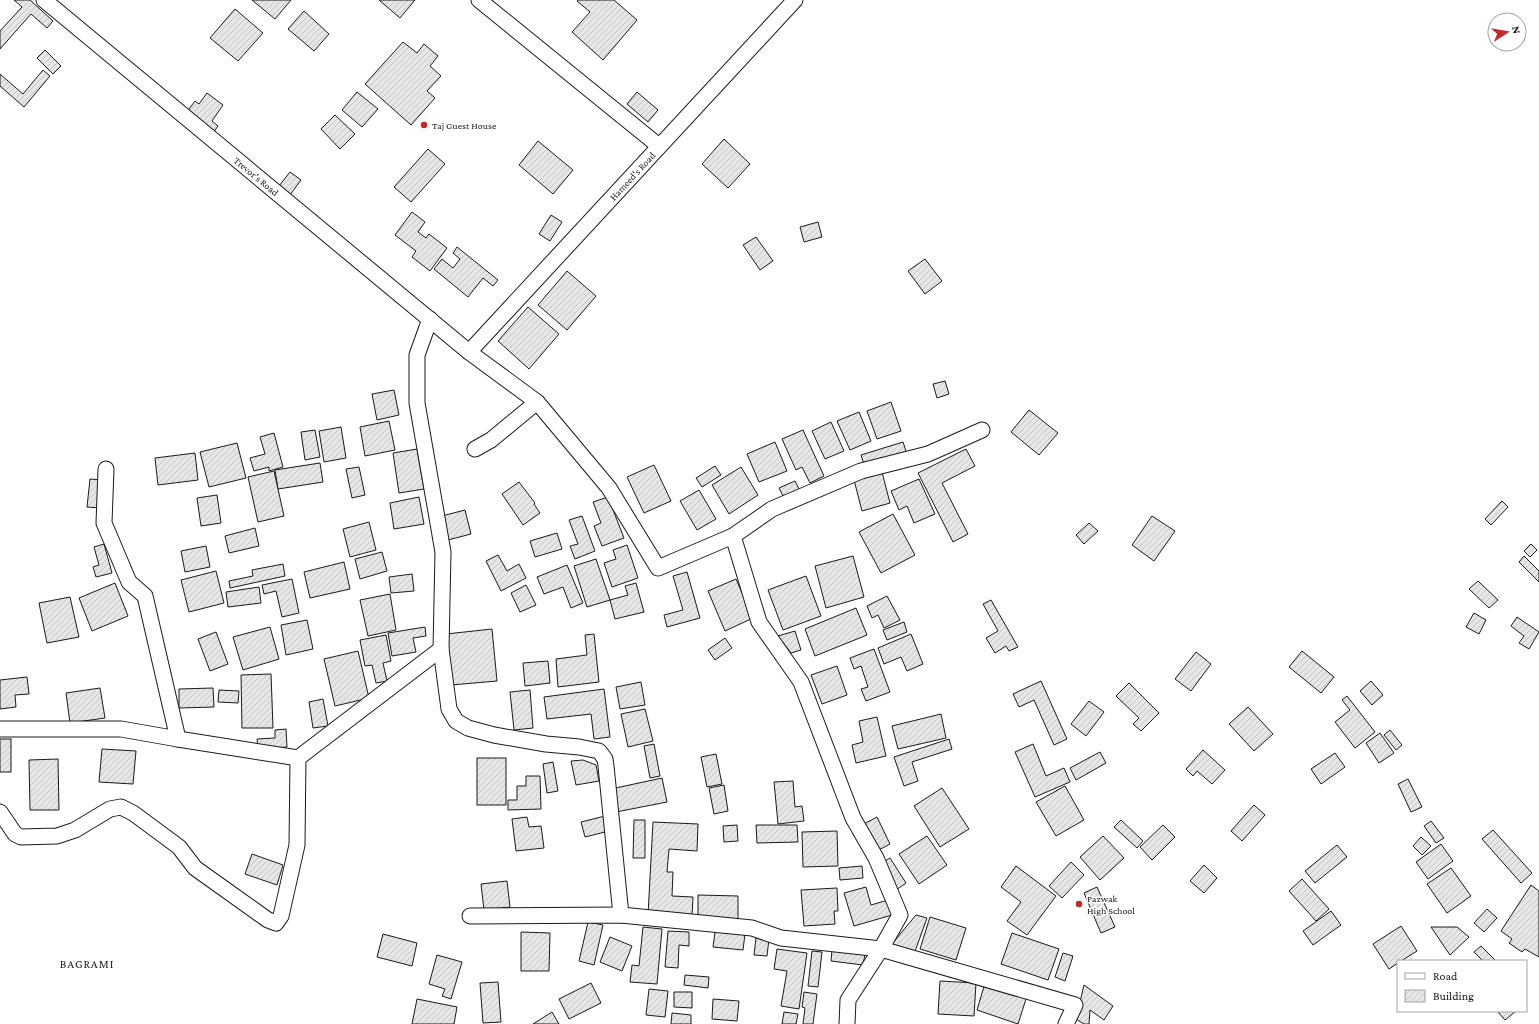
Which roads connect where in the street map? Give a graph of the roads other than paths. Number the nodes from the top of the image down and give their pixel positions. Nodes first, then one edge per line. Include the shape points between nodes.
1 (44, 0) edge
2 (479, 0) edge
3 (795, 0) edge
4 (659, 146) junction
5 (430, 319) junction
6 (469, 352) junction
7 (537, 402) junction
8 (982, 430) dead end
9 (474, 449) dead end
10 (106, 469) dead end
11 (733, 536) junction
12 (441, 649) junction
13 (0, 729) edge
14 (178, 739) junction
15 (298, 758) junction
16 (0, 812) edge
17 (621, 915) junction
18 (470, 916) dead end
19 (881, 949) junction
20 (847, 1024) edge
21 (1066, 1024) edge

1 - 5 street, Trevor's Road
2 - 4 street
3 - 4 street, Hameed's Road
4 - 6 street, Hameed's Road
5 - 6 street, Trevor's Road
5 - 12 street via 417,356 417,403 444,552
6 - 7 street, Trevor's Road
7 - 9 street via 491,440
7 - 11 street, Trevor's Road via 609,488 658,568
8 - 11 street via 928,454 861,471 772,509
10 - 14 street via 104,523 129,582 145,596
11 - 19 street via 758,622 801,682 853,818 876,858 900,915
12 - 15 street
12 - 17 street via 449,709 456,721 468,728 494,735 599,751 605,759
13 - 14 street via 121,729
14 - 15 street
15 - 16 street via 297,844 281,916 276,923 268,920 195,868 179,847 121,807 110,809 75,830 57,836 22,837 15,834
17 - 18 street
17 - 19 street via 752,928 781,938
19 - 20 street via 848,1000
19 - 21 street via 1075,1005

